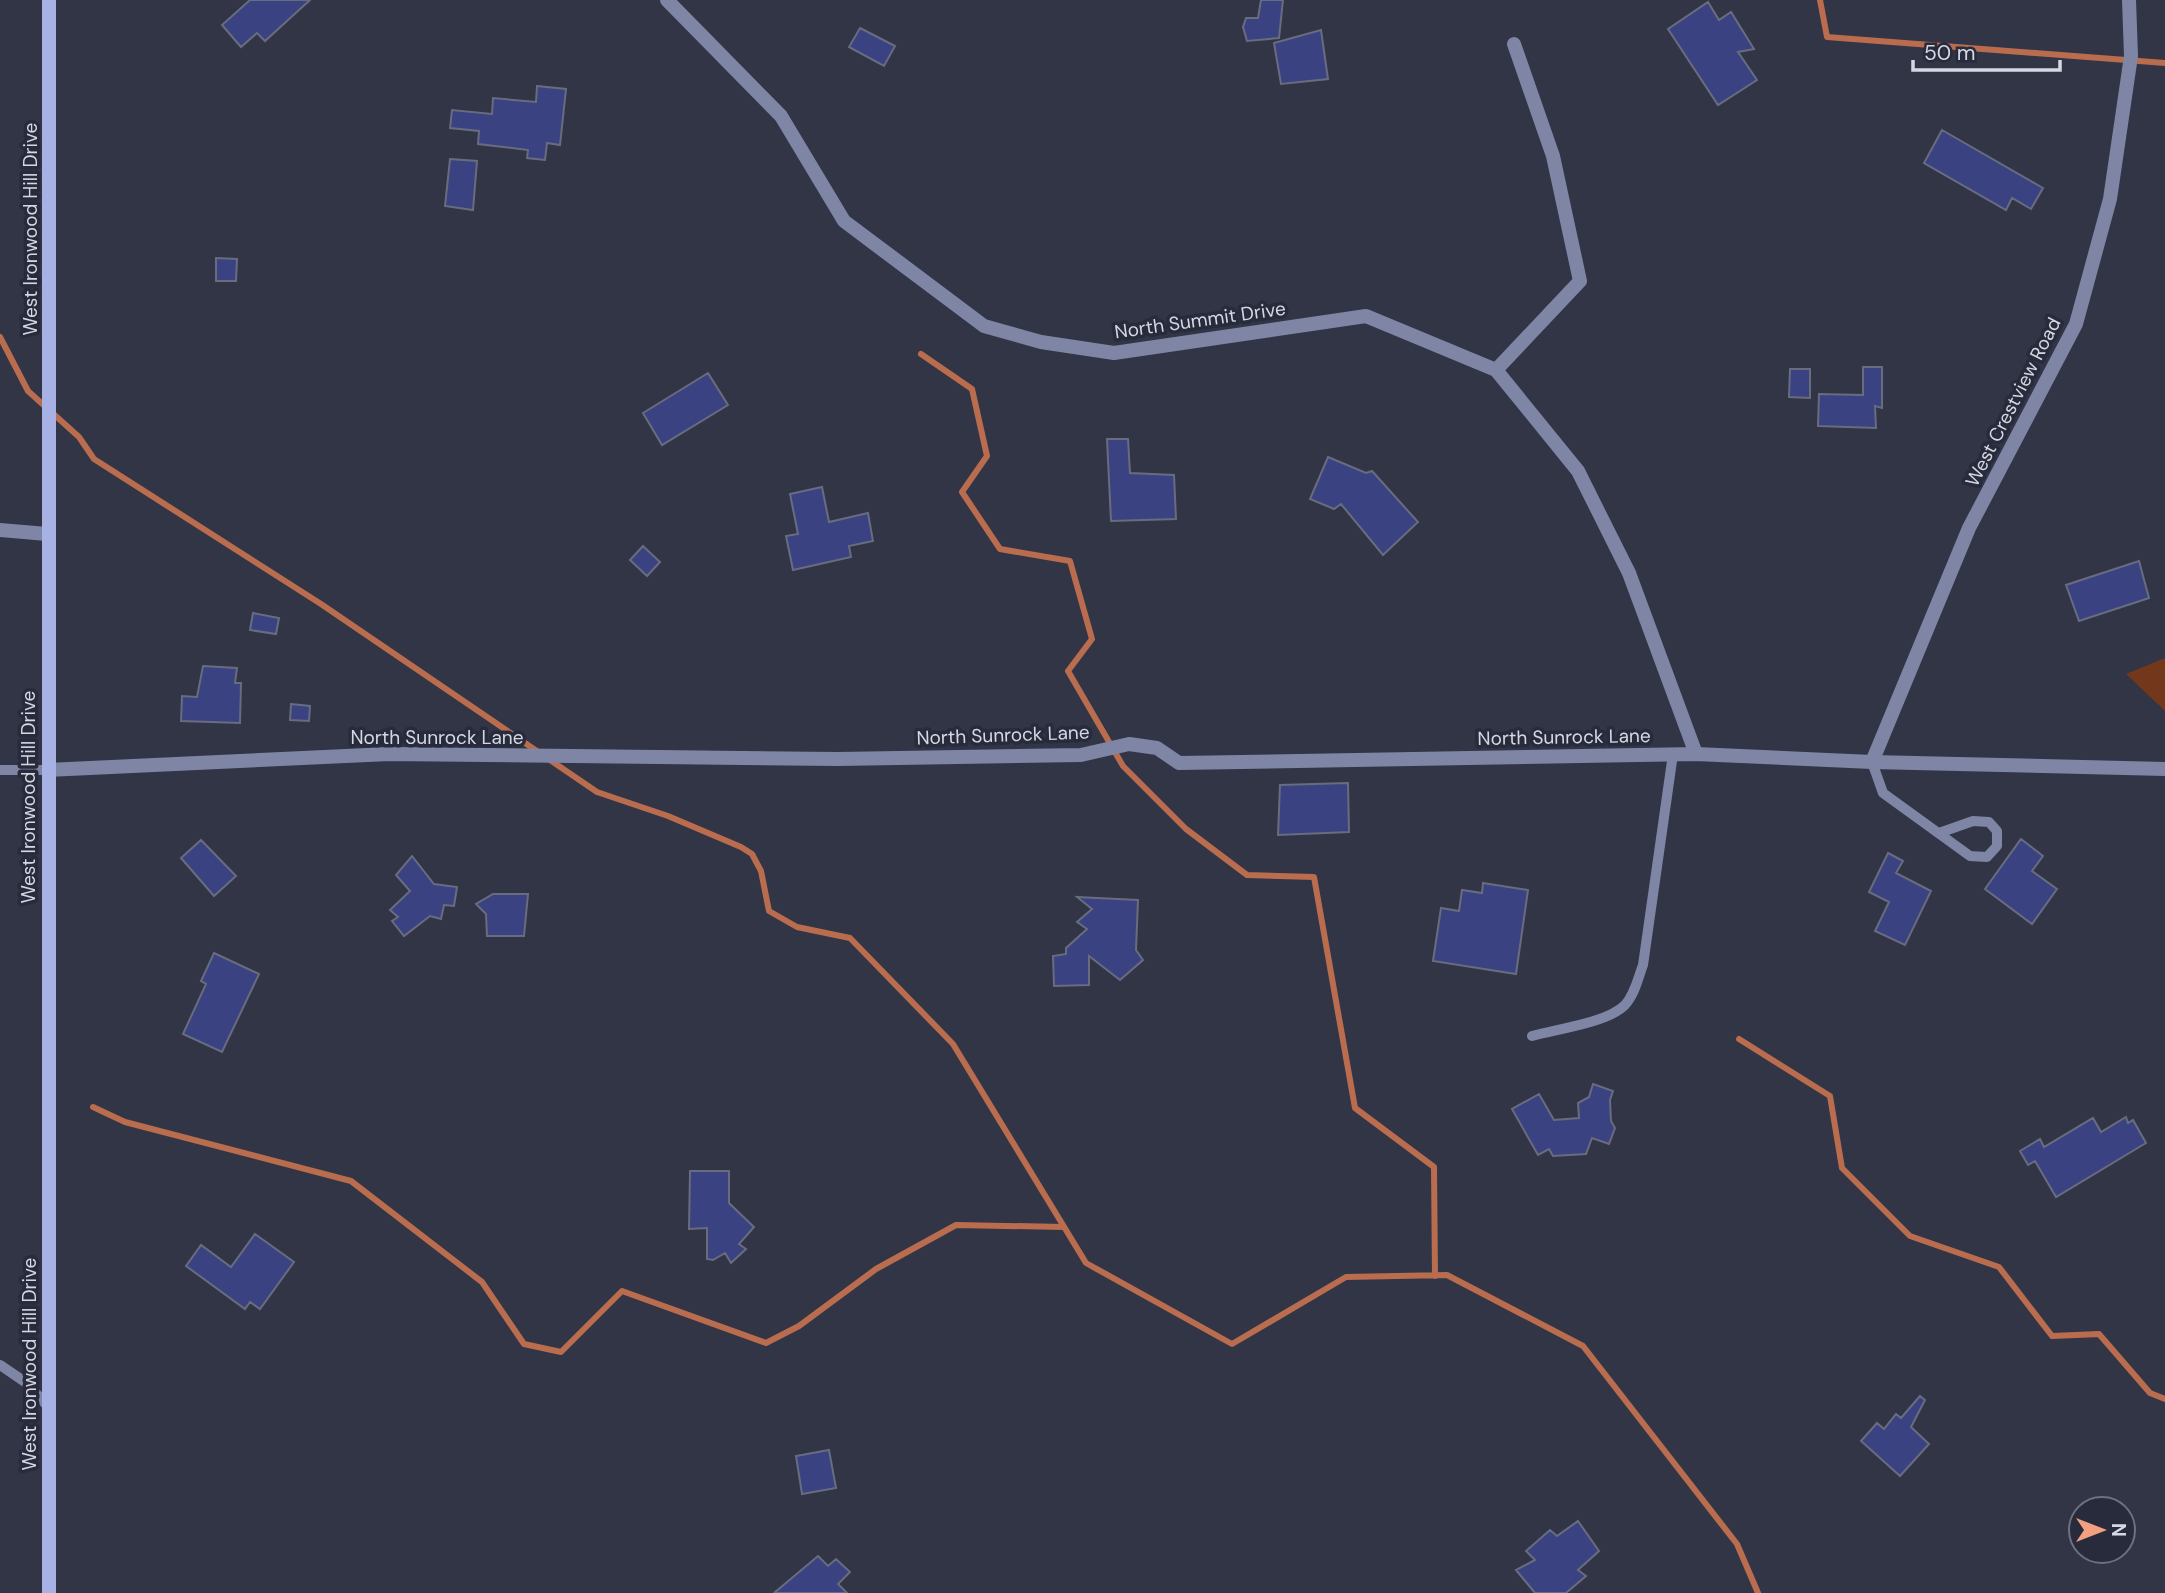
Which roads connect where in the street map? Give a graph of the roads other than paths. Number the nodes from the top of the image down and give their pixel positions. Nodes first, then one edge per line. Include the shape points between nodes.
1 (49, 0) edge
2 (667, 0) edge
3 (2129, 0) edge
4 (1514, 44) dead end
5 (1496, 370) junction
6 (0, 530) edge
7 (47, 534) junction
8 (1673, 754) junction
9 (1696, 754) junction
10 (1872, 762) junction
11 (2165, 769) edge
12 (0, 770) edge
13 (47, 770) junction
14 (1939, 833) junction
15 (1532, 1036) dead end
16 (0, 1365) edge
17 (49, 1408) junction
18 (48, 1593) edge

1 - 7 street, West Ironwood Hill Drive
2 - 5 street, North Summit Drive via 782,116 844,221 984,326 1041,342 1114,353 1366,316
3 - 10 street, West Crestview Road via 2131,56 2110,199 2076,324 1969,528
4 - 5 street via 1553,156 1580,281
5 - 9 street, North Summit Drive via 1578,471 1629,573
6 - 7 street
7 - 13 street, West Ironwood Hill Drive
8 - 9 street, North Sunrock Lane
8 - 13 street, North Sunrock Lane via 1179,764 1157,748 1129,744 1081,755 825,759 389,754
8 - 15 lane via 1643,965 1635,988 1625,1005 1605,1017
9 - 10 street, North Sunrock Lane
10 - 11 street, North Sunrock Lane
10 - 14 lane via 1883,793
12 - 13 lane
13 - 17 street, West Ironwood Hill Drive
14 - 14 lane via 1970,856 1987,857 1997,846 1997,831 1989,822 1973,821
16 - 17 lane via 28,1384
17 - 18 street, West Ironwood Hill Drive

